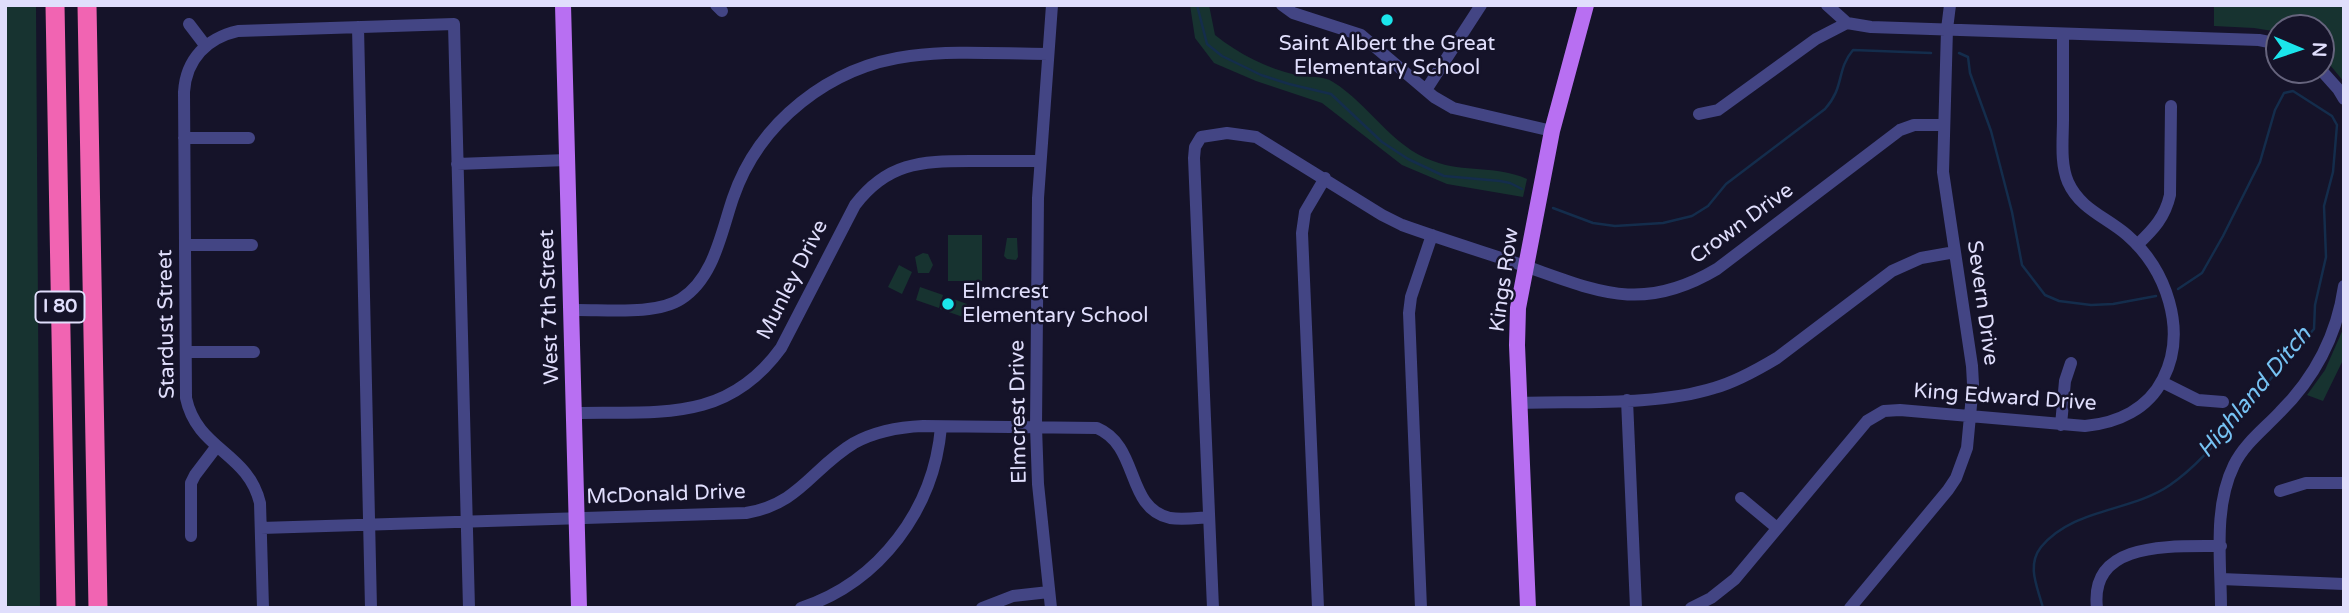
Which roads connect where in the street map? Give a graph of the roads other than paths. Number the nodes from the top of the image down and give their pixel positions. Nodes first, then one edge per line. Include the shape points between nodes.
1 (55, 5) edge
2 (87, 5) edge
3 (563, 5) edge
4 (1052, 5) edge
5 (1282, 5) edge
6 (1481, 5) edge
7 (1586, 5) edge
8 (1827, 5) edge
9 (1950, 5) edge
10 (1847, 23) junction
11 (190, 24) dead end
12 (358, 27) junction
13 (1947, 29) junction
14 (2063, 34) junction
15 (2265, 41) edge
16 (205, 45) junction
17 (1048, 54) junction
18 (2333, 84) edge
19 (1426, 90) junction
20 (2344, 99) edge
21 (2171, 106) dead end
22 (1699, 114) dead end
23 (1943, 125) junction
24 (1552, 131) junction
25 (184, 138) junction
26 (249, 138) dead end
27 (567, 160) junction
28 (1040, 161) junction
29 (457, 164) junction
30 (1325, 178) junction
31 (1432, 235) junction
32 (185, 245) junction
33 (252, 245) dead end
34 (2137, 245) junction
35 (1955, 252) junction
36 (1525, 267) junction
37 (2344, 286) edge
38 (571, 310) junction
39 (186, 352) junction
40 (254, 352) dead end
41 (2071, 363) dead end
42 (2162, 382) junction
43 (1627, 400) junction
44 (2223, 402) dead end
45 (1520, 403) junction
46 (574, 413) junction
47 (1970, 416) junction
48 (2061, 425) junction
49 (1036, 426) junction
50 (941, 427) junction
51 (217, 446) junction
52 (2344, 483) edge
53 (2280, 491) dead end
54 (1741, 498) dead end
55 (1209, 517) junction
56 (577, 518) junction
57 (467, 522) junction
58 (369, 525) junction
59 (261, 528) junction
60 (1777, 528) junction
61 (191, 536) dead end
62 (2221, 547) junction
63 (2221, 579) junction
64 (2344, 584) edge
65 (1049, 592) junction
66 (66, 608) edge
67 (98, 608) edge
68 (263, 608) edge
69 (371, 608) edge
70 (469, 608) edge
71 (579, 608) edge
72 (801, 608) edge
73 (982, 608) edge
74 (1051, 608) edge
75 (1213, 608) edge
76 (1318, 608) edge
77 (1421, 608) edge
78 (1528, 608) edge
79 (1636, 608) edge
80 (1691, 608) edge
81 (1850, 608) edge
82 (2097, 608) edge
83 (2221, 608) edge

1 - 66 highway, I 80
2 - 67 highway, I 80
3 - 27 main road, West 7th Street
4 - 17 street, Elmcrest Drive
5 - 19 street via 1293,13 1355,32
6 - 19 street
7 - 24 main road, Kings Row
8 - 10 street
9 - 13 street, Severn Drive
10 - 13 street
10 - 22 street via 1816,39 1718,110
11 - 16 street
12 - 16 street via 238,31
12 - 29 street via 454,24
12 - 58 street
13 - 14 street
13 - 23 street, Severn Drive
14 - 15 street
14 - 34 street, King Edward Drive via 2063,159 2068,182 2082,203
16 - 25 street, Stardust Street via 187,73
17 - 28 street, Elmcrest Drive
17 - 38 street via 911,55 855,70 826,85 783,118 752,157 709,265 691,292 664,306
18 - 20 street
19 - 24 street via 1453,108
21 - 34 street via 2168,206 2156,227
23 - 35 street, Severn Drive via 1943,172
23 - 36 street, Crown Drive via 1900,130 1717,269 1683,287 1648,294 1611,294
24 - 36 main road, Kings Row
25 - 26 street
25 - 32 street, Stardust Street
27 - 29 street
27 - 38 main road, West 7th Street
28 - 46 street, Munley Drive via 934,161 896,169 869,188 855,205 781,348 746,385 689,410
28 - 49 street, Elmcrest Drive
29 - 57 street
30 - 31 street, Crown Drive via 1392,221
30 - 55 street, Crown Drive via 1256,137 1227,133 1201,137 1195,147
30 - 76 street via 1302,225
31 - 36 street, Crown Drive
31 - 77 street via 1409,313
32 - 33 street
32 - 39 street, Stardust Street
34 - 42 street, King Edward Drive via 2161,279 2171,310 2174,342
35 - 43 street via 1921,258 1892,271 1777,358 1736,380 1692,394
35 - 47 street, Severn Drive via 1972,366
36 - 45 main road, Kings Row via 1517,322
37 - 62 street via 2335,327 2316,367 2234,464 2224,494
38 - 46 main road, West 7th Street
39 - 40 street
39 - 51 street, Stardust Street via 188,410 199,430
41 - 48 street
42 - 44 street via 2198,400
42 - 48 street, King Edward Drive via 2140,408 2116,421
43 - 45 street
43 - 79 street
45 - 78 main road, Kings Row
46 - 56 main road, West 7th Street
47 - 48 street, King Edward Drive
47 - 60 street, King Edward Drive via 1900,410 1876,415
47 - 81 street, Severn Drive via 1963,464 1948,490
49 - 50 street, McDonald Drive
49 - 55 street, McDonald Drive via 1103,431 1123,450 1139,491 1152,509 1170,518
49 - 65 street, Elmcrest Drive
50 - 56 street, McDonald Drive via 894,428 867,437 842,451 785,500 758,511
50 - 72 street via 931,480 900,537 862,576
51 - 59 street, Stardust Street via 253,481
51 - 61 street via 191,483
52 - 53 street via 2312,482
54 - 60 street
55 - 75 street
56 - 57 street, McDonald Drive
56 - 71 main road, West 7th Street
57 - 58 street, McDonald Drive
57 - 70 street
58 - 59 street, McDonald Drive
58 - 69 street
59 - 68 street, Stardust Street
60 - 80 street, King Edward Drive via 1729,584
62 - 63 street
62 - 82 street via 2169,547 2116,560 2100,577
63 - 64 street
63 - 83 street
65 - 73 street via 1013,596
65 - 74 street, Elmcrest Drive

